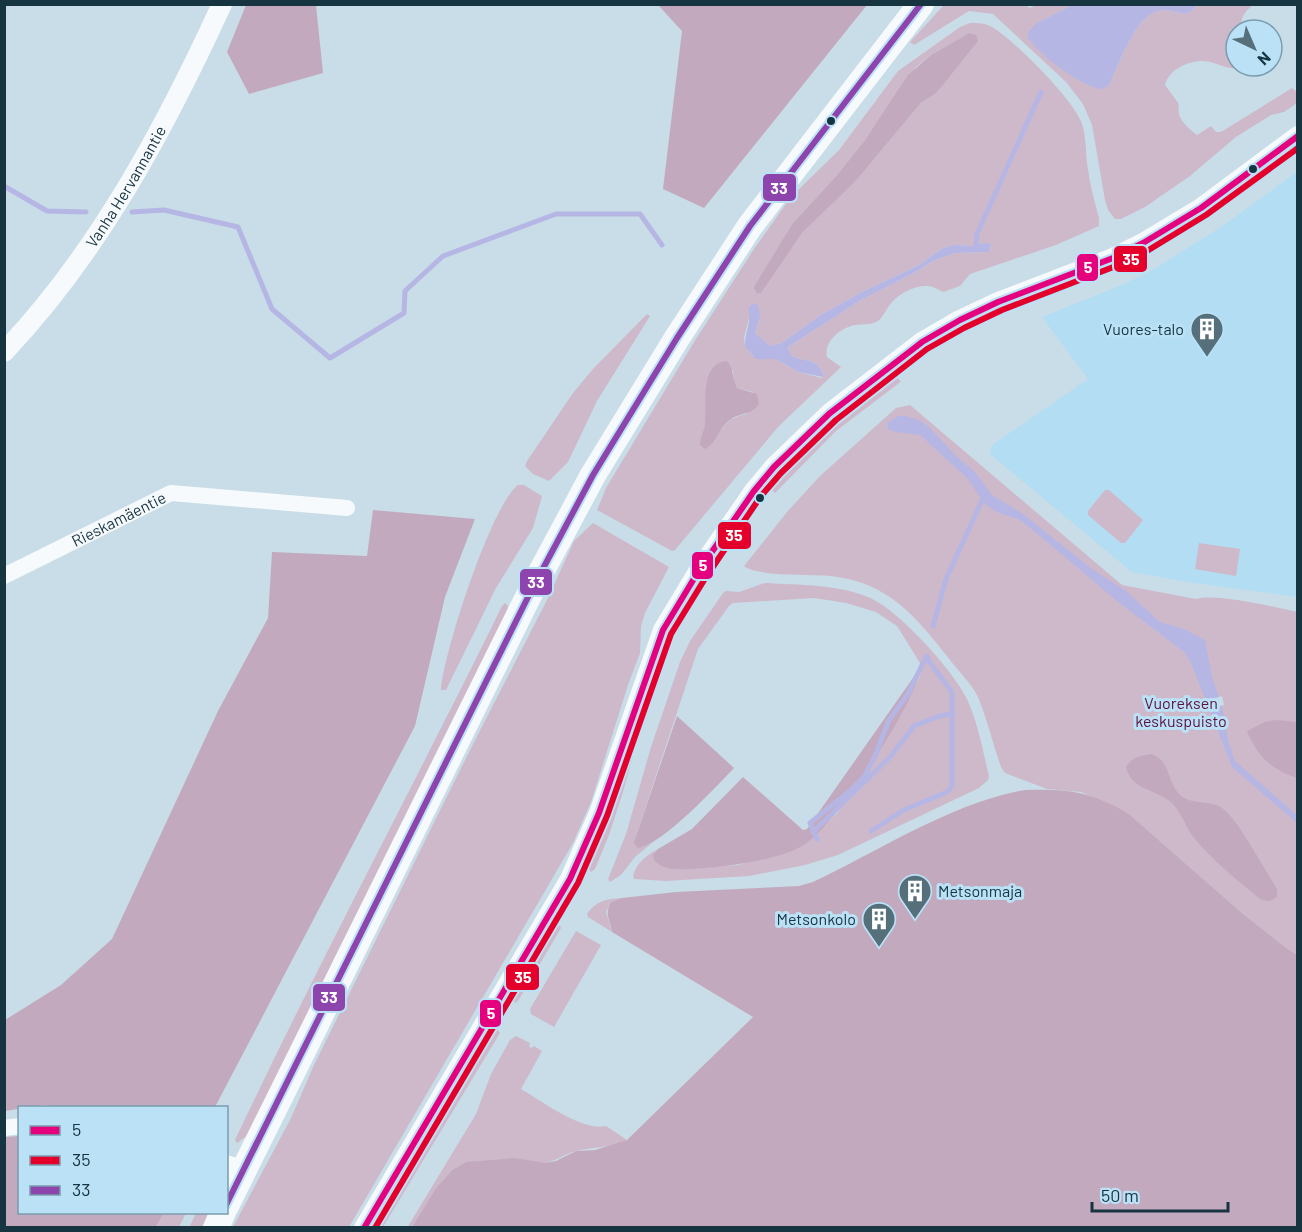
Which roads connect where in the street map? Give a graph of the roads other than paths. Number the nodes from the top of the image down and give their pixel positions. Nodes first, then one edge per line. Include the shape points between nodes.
1 (222, 4) edge
2 (921, 4) edge
3 (1298, 136) edge
4 (4, 352) edge
5 (347, 508) dead end
6 (4, 576) edge
7 (236, 1166) edge
8 (228, 1198) edge
9 (364, 1227) edge

1 - 4 street, Vanha Hervannantie via 147,153 83,256
2 - 7 main road via 750,226 593,475
3 - 9 street via 1201,208 1143,243 998,302 922,342 830,413 774,467 698,572 663,630 599,813 570,879
5 - 6 street, Rieskamäentie via 171,493
7 - 8 main road

